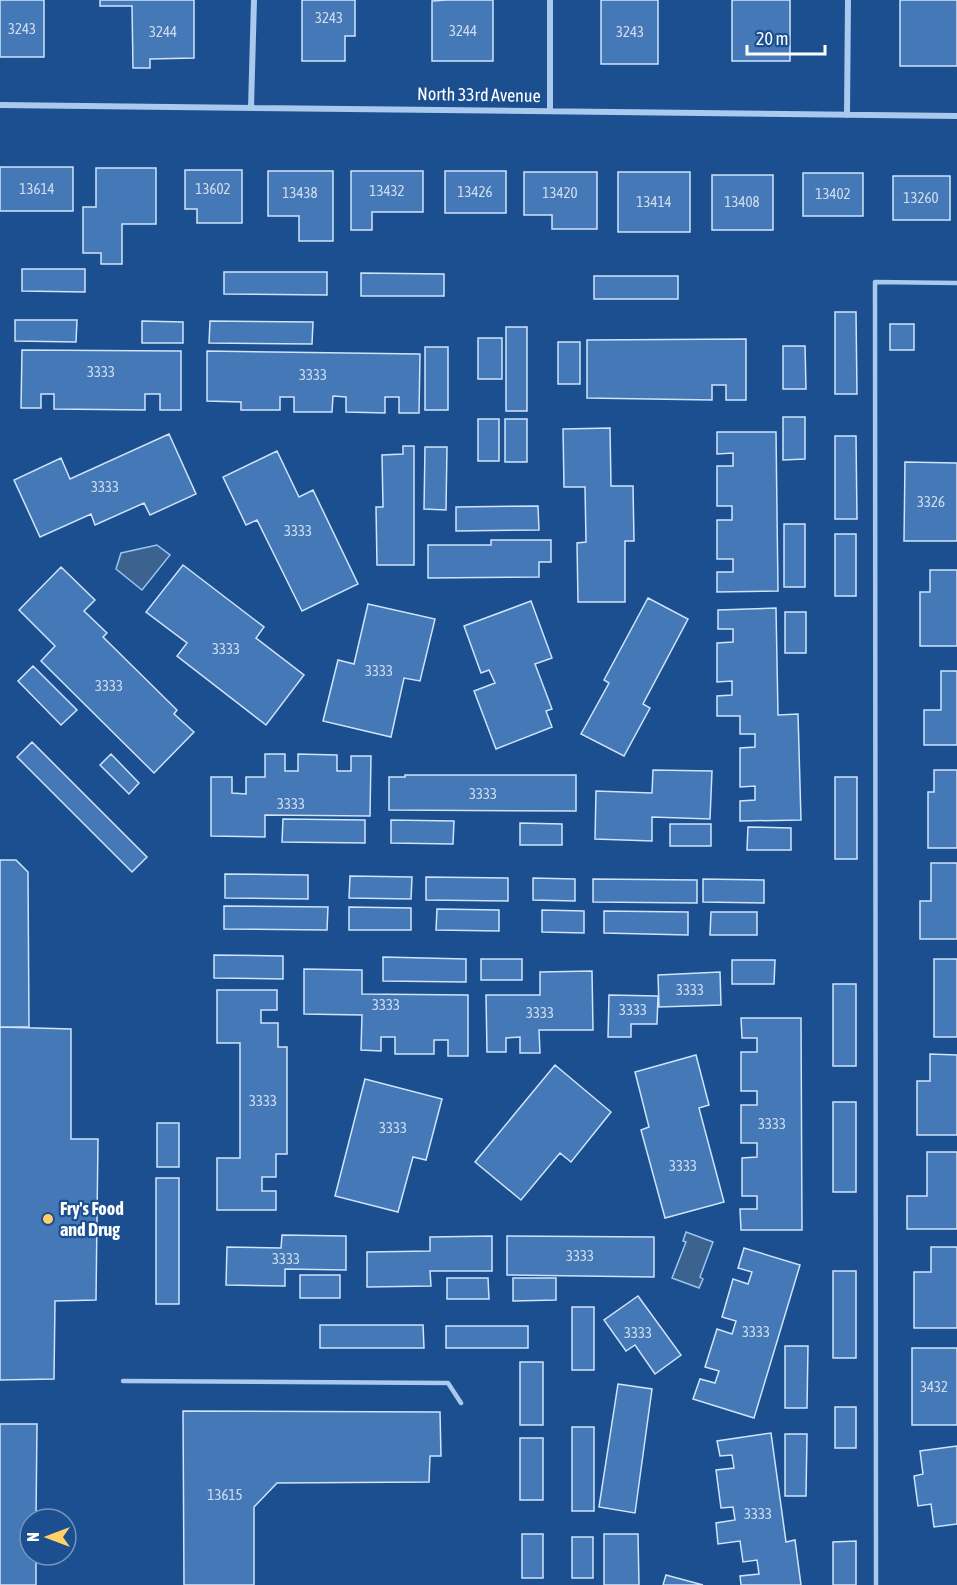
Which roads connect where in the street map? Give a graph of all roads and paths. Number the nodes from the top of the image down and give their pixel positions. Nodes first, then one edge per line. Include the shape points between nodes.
1 (254, 0) edge
2 (550, 0) edge
3 (848, 0) edge
4 (0, 105) edge
5 (251, 108) junction
6 (550, 111) junction
7 (847, 116) junction
8 (957, 116) edge
9 (957, 283) edge
10 (123, 1381) dead end
11 (461, 1403) dead end
12 (876, 1585) edge

1 - 5 street
2 - 6 street
3 - 7 street
4 - 5 street, North 33rd Avenue
5 - 6 street, North 33rd Avenue
6 - 7 street, North 33rd Avenue
7 - 8 street, North 33rd Avenue
9 - 12 lane via 875,282
10 - 11 lane via 448,1383

